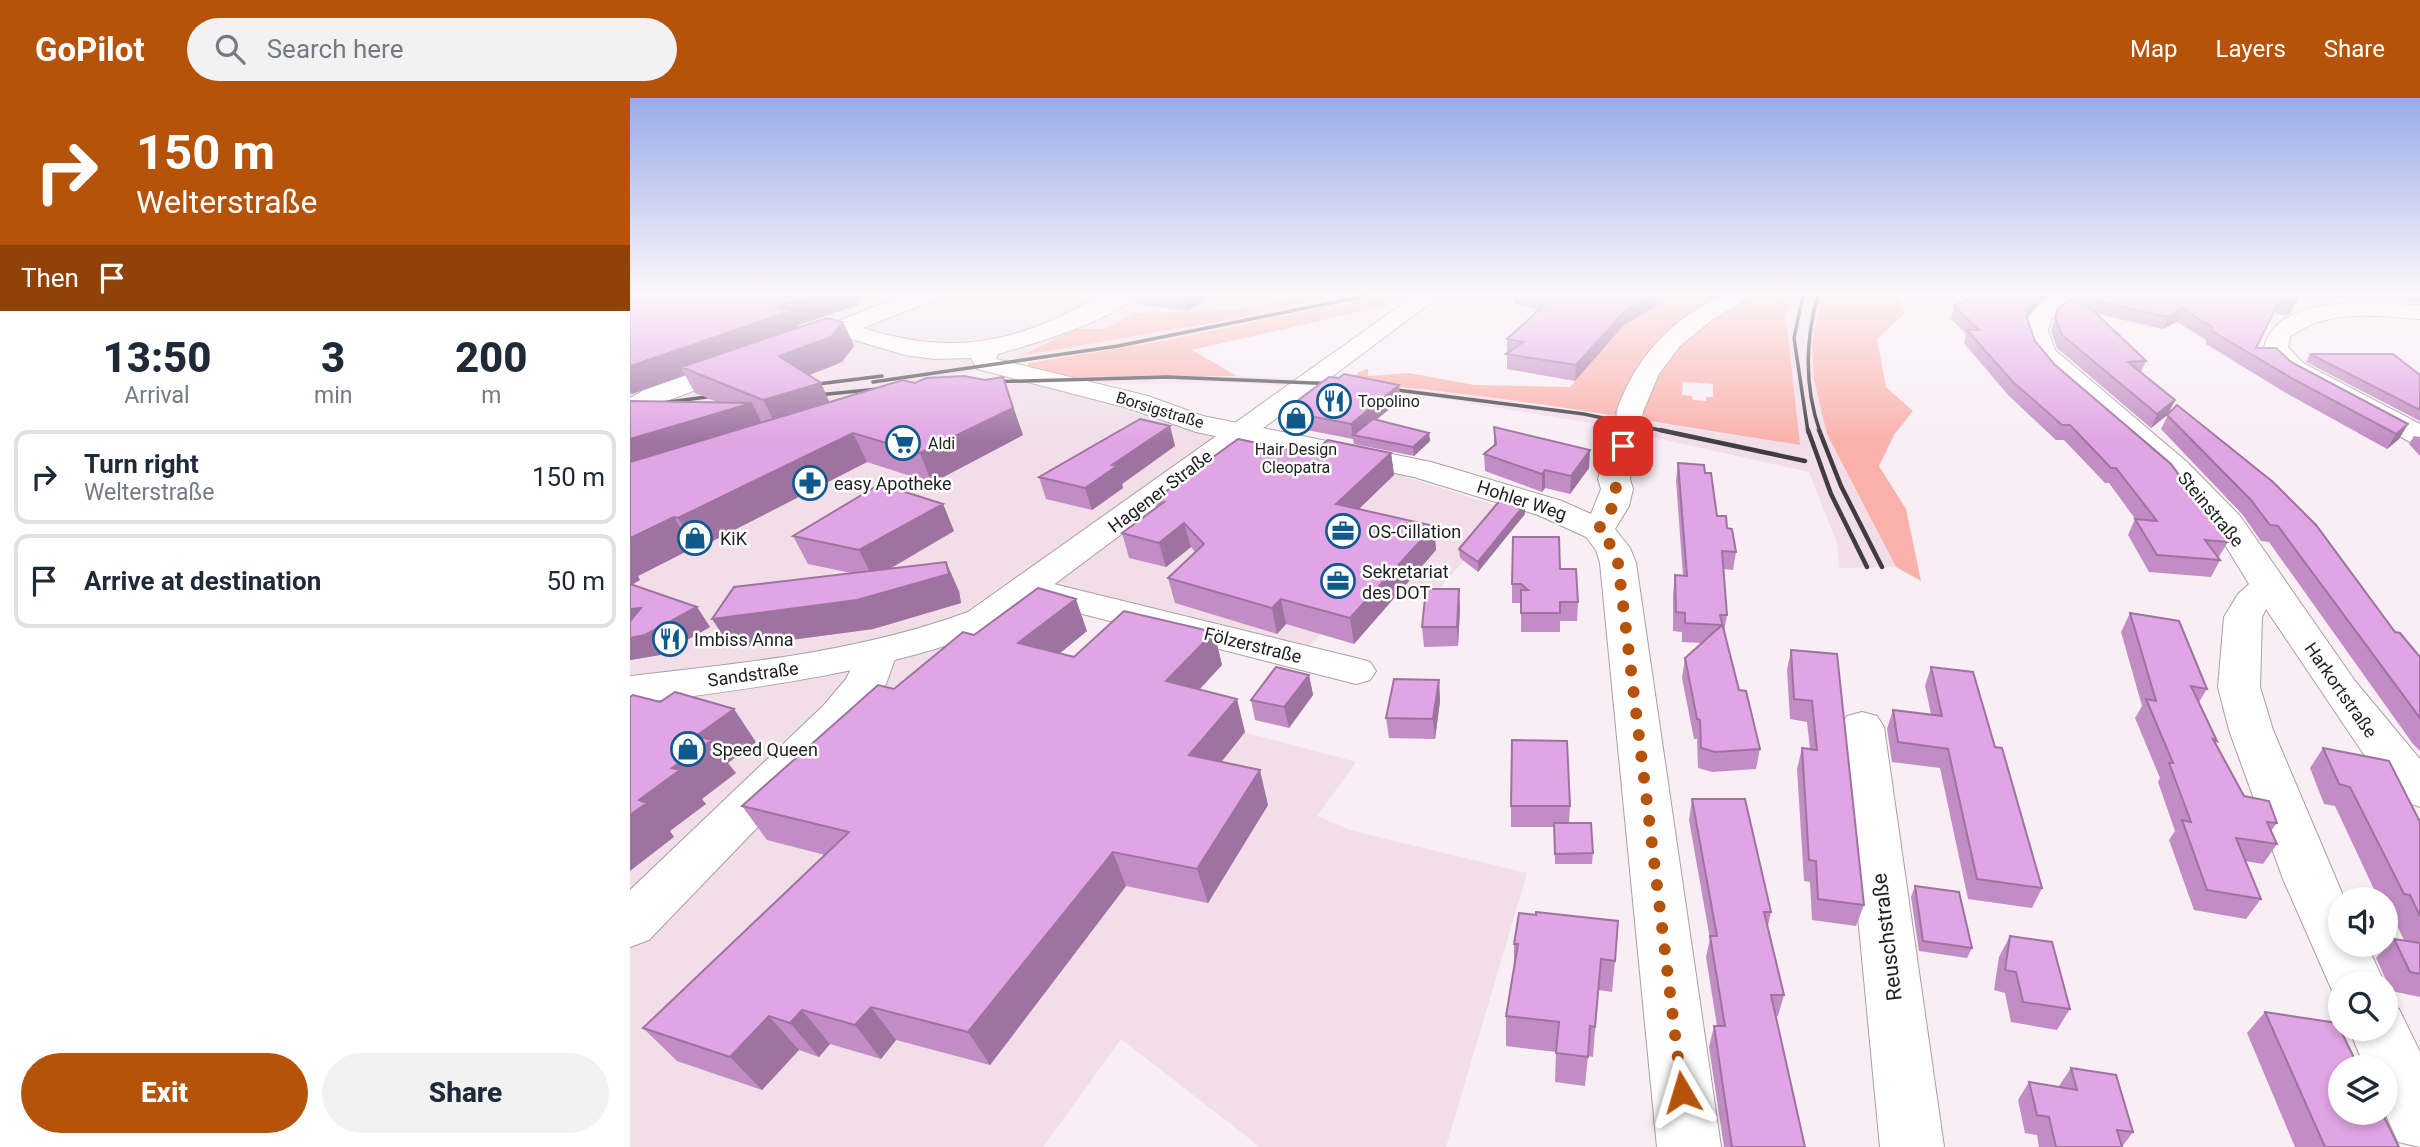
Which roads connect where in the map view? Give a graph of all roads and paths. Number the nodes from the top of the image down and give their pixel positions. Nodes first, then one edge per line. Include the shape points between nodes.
1 (802, 344) edge
2 (892, 344) edge
3 (1006, 344) edge
4 (1362, 344) edge
5 (1668, 344) edge
6 (2040, 344) edge
7 (2277, 344) edge
8 (987, 348) junction
9 (1078, 387) junction
10 (983, 390) edge
11 (630, 410) edge
12 (1242, 431) junction
13 (2420, 436) edge
14 (1584, 522) junction
15 (2269, 586) junction
16 (1028, 589) junction
17 (876, 656) junction
18 (1356, 671) dead end
19 (630, 690) edge
20 (1863, 727) dead end
21 (2420, 789) edge
22 (630, 924) edge
23 (2351, 971) edge
24 (2384, 1041) edge
25 (2420, 1119) edge
26 (1689, 1147) edge
27 (1912, 1147) edge

1 - 11 street via 654,396
2 - 8 street
3 - 8 street
4 - 12 street, Hagener Straße
5 - 14 street via 1641,382 1614,479 1613,506
6 - 15 street, Steinstraße via 2065,374 2178,469 2228,524
7 - 13 street via 2284,361 2294,368
8 - 9 street, Borsigstraße via 986,364
9 - 10 street
9 - 12 street, Borsigstraße via 1196,423
12 - 14 street, Hohler Weg via 1420,469
12 - 16 street, Hagener Straße
14 - 26 street via 1613,548 1618,563
15 - 21 street, Harkortstraße via 2353,711
15 - 23 street via 2251,602 2243,617 2239,687 2250,730
16 - 17 street, Hagener Straße via 982,620
16 - 18 street, Fölzerstraße
17 - 19 street, Sandstraße
17 - 22 street via 865,684 838,717
20 - 27 street, Reuschstraße
24 - 25 street

